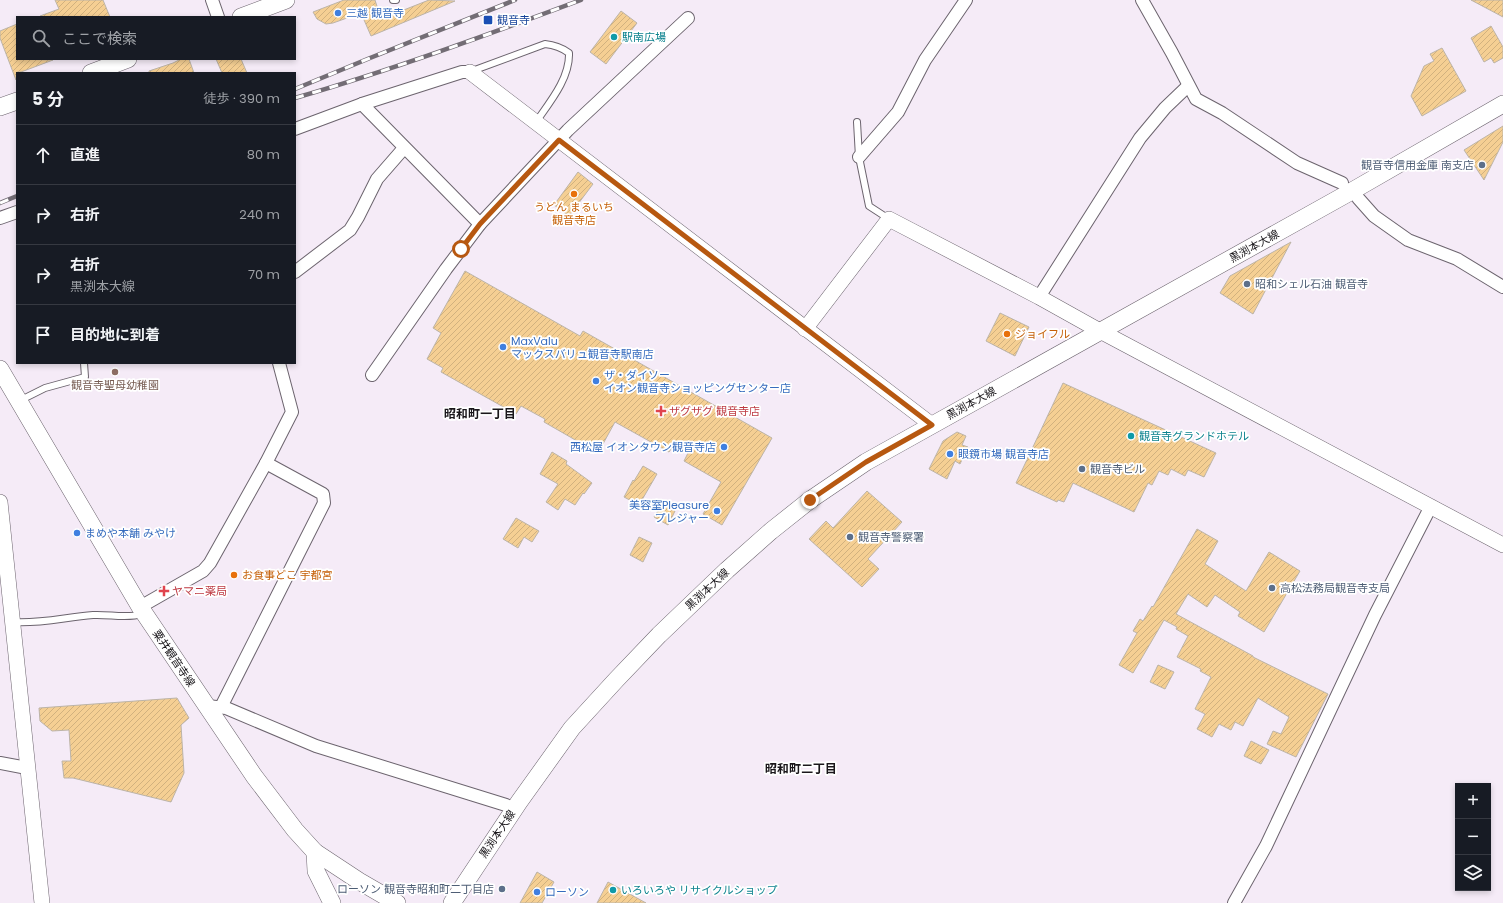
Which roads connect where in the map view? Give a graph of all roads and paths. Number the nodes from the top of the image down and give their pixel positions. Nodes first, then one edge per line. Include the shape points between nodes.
1 (212, 0) edge
2 (286, 0) edge
3 (966, 0) edge
4 (1142, 0) edge
5 (218, 16) edge
6 (244, 16) edge
7 (688, 18) dead end
8 (125, 60) edge
9 (94, 72) edge
10 (470, 72) junction
11 (1188, 86) junction
12 (16, 101) edge
13 (362, 104) junction
14 (1503, 104) edge
15 (0, 107) edge
16 (536, 122) junction
17 (857, 122) dead end
18 (296, 129) edge
19 (559, 140) junction
20 (404, 148) junction
21 (859, 157) junction
22 (1342, 183) dead end
23 (1358, 198) dead end
24 (16, 212) edge
25 (0, 218) edge
26 (889, 219) junction
27 (480, 224) junction
28 (296, 270) edge
29 (1503, 287) edge
30 (1039, 297) junction
31 (805, 329) junction
32 (1100, 332) junction
33 (84, 364) edge
34 (279, 364) edge
35 (0, 369) edge
36 (372, 375) dead end
37 (18, 401) junction
38 (932, 425) junction
39 (266, 464) junction
40 (0, 502) edge
41 (1431, 506) junction
42 (1503, 545) edge
43 (142, 610) junction
44 (8, 612) edge
45 (214, 706) junction
46 (0, 763) edge
47 (27, 768) junction
48 (506, 805) dead end
49 (315, 852) junction
50 (42, 903) edge
51 (332, 903) edge
52 (397, 903) edge
53 (452, 903) edge
54 (1234, 903) edge

1 - 5 street
2 - 6 main road
3 - 21 street via 925,60 898,112
4 - 11 street
7 - 19 street
8 - 9 main road
10 - 13 street via 462,72
10 - 16 street
10 - 16 lane via 545,44 557,45 569,53 570,62 565,78
11 - 22 street via 1196,100 1222,113 1297,163
11 - 30 street via 1140,138
12 - 15 main road
13 - 18 street
13 - 20 street
14 - 32 main road, 黒渕本大線 via 1352,192
16 - 19 street
17 - 21 lane
19 - 27 street
19 - 31 street
20 - 27 street
20 - 28 street via 377,179 350,230
21 - 26 lane via 869,206
23 - 29 street via 1374,216 1408,240 1457,259
24 - 25 street
26 - 30 street
26 - 31 street
27 - 36 street
30 - 32 street
31 - 38 street
32 - 38 main road, 黒渕本大線
32 - 41 street
33 - 37 lane via 85,377 45,388
34 - 39 street via 292,412
35 - 37 main road, 粟井観音寺線
37 - 43 main road, 粟井観音寺線
38 - 53 main road, 黒渕本大線 via 866,462 810,500 727,570 659,635 572,728
39 - 43 street via 210,563 203,571
39 - 45 street via 323,494 324,503
40 - 44 street
41 - 42 street
41 - 54 street via 1375,615 1266,846
43 - 44 lane via 135,616 94,615 27,623
43 - 45 main road, 粟井観音寺線
44 - 47 street
45 - 48 street via 226,708 316,746
45 - 49 main road, 粟井観音寺線 via 254,776
46 - 47 street
47 - 50 street
49 - 51 main road via 316,871
49 - 52 main road, 粟井観音寺線

